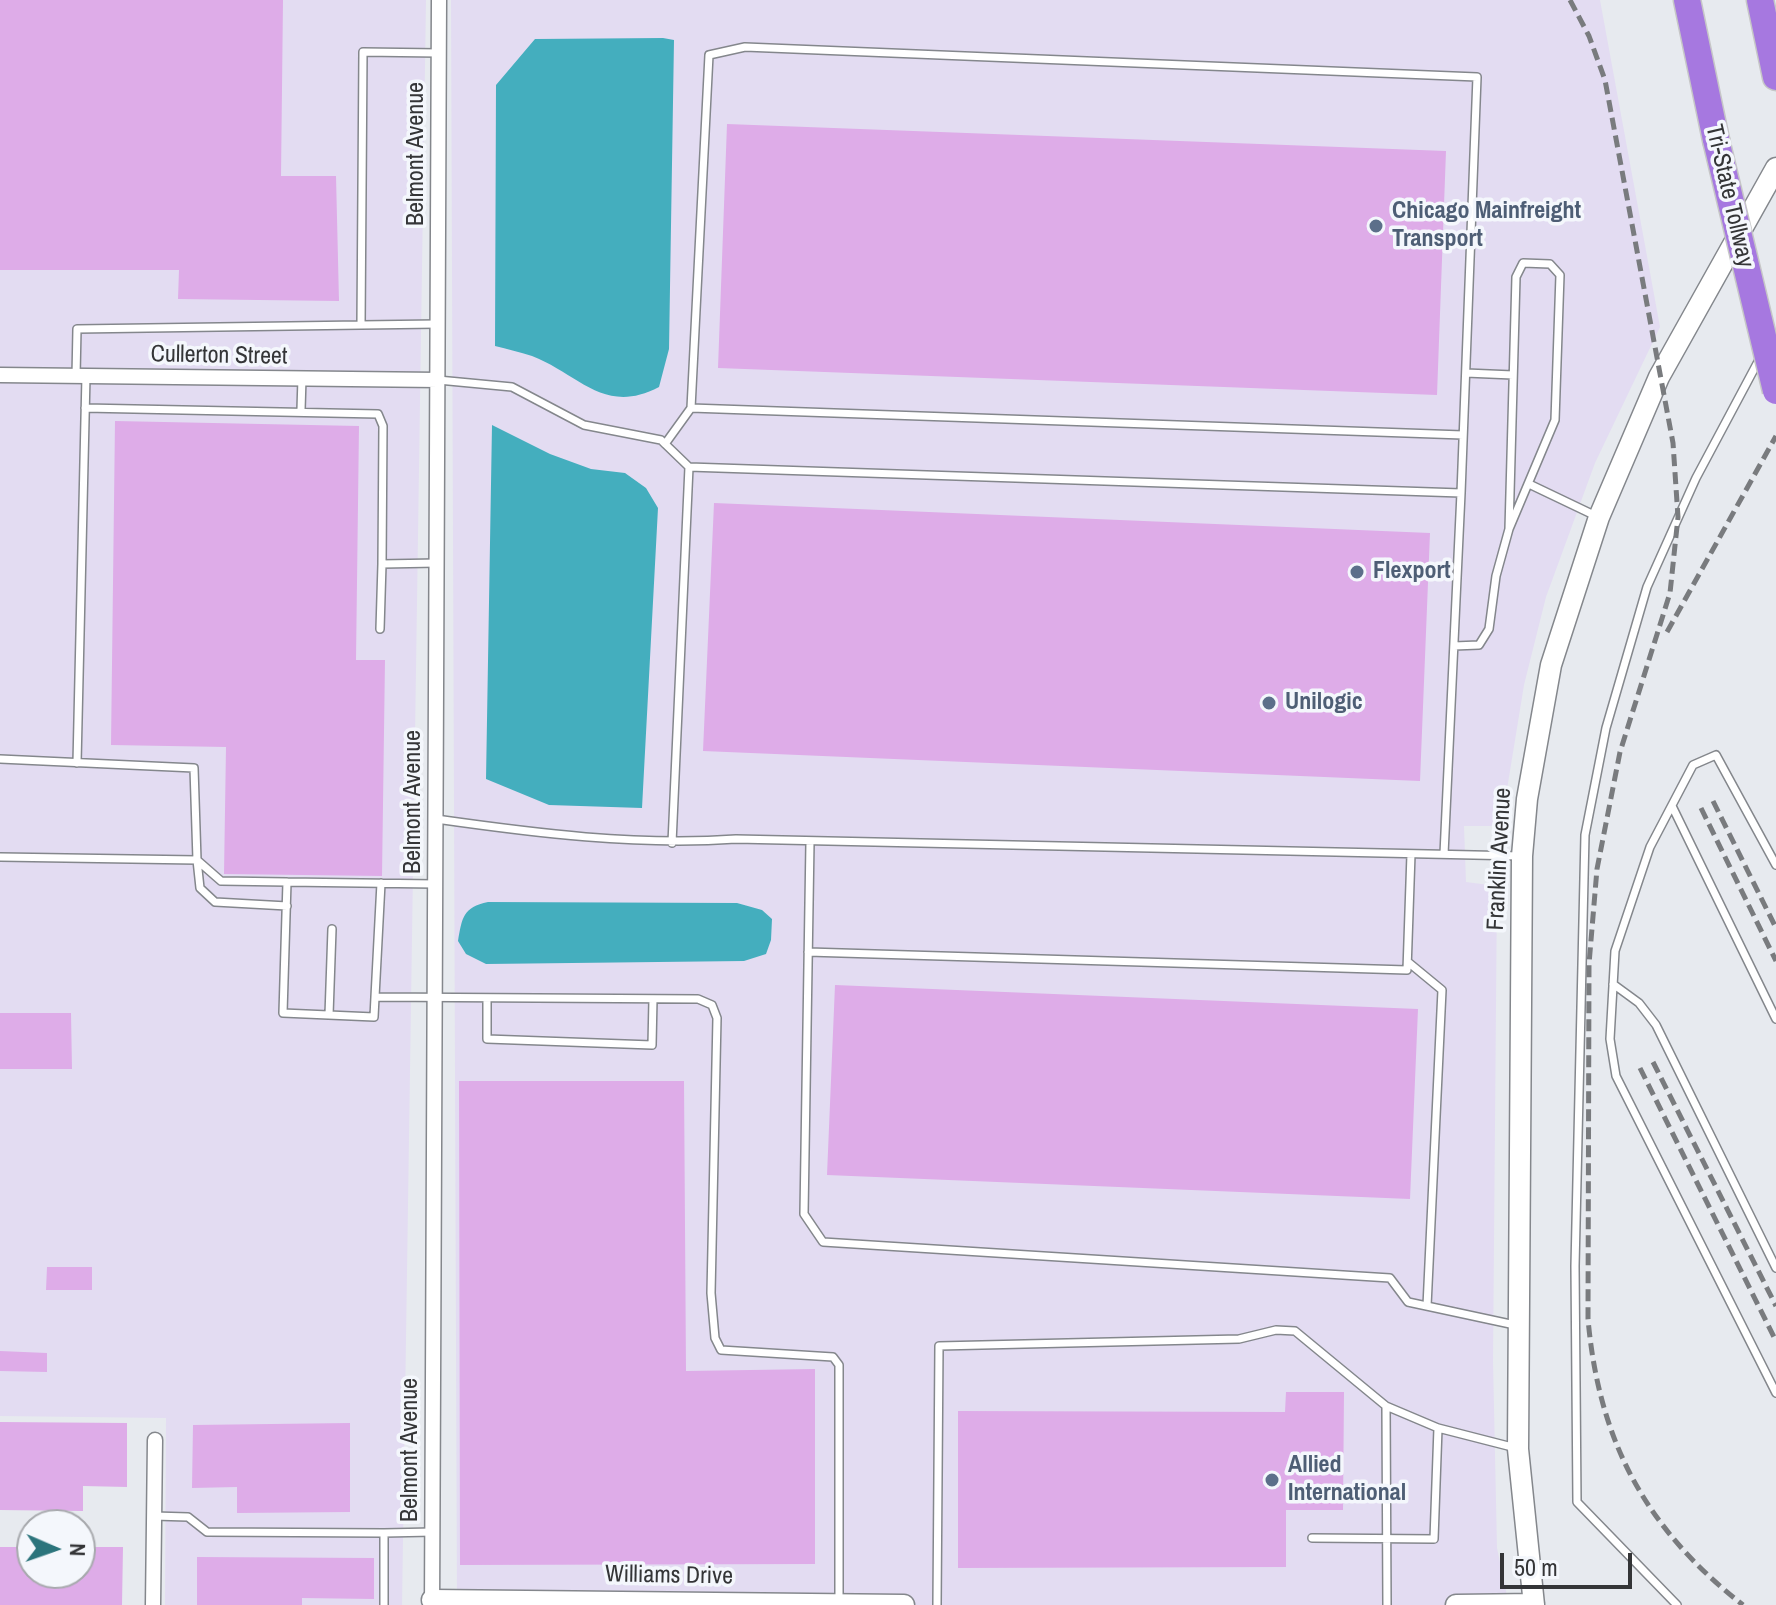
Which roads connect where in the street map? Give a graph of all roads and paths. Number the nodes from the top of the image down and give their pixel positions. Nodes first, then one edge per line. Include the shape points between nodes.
1 (439, 0) edge
2 (1687, 0) edge
3 (1760, 0) edge
4 (439, 53) junction
5 (1776, 77) edge
6 (1776, 168) edge
7 (438, 324) junction
8 (361, 325) junction
9 (1776, 328) edge
10 (1466, 373) junction
11 (0, 375) edge
12 (1513, 375) junction
13 (81, 376) junction
14 (302, 378) junction
15 (438, 380) junction
16 (1776, 391) edge
17 (85, 408) junction
18 (691, 408) junction
19 (301, 410) junction
20 (1463, 435) junction
21 (665, 444) junction
22 (689, 467) junction
23 (1529, 484) junction
24 (1461, 493) junction
25 (1599, 517) junction
26 (1509, 529) junction
27 (437, 563) junction
28 (382, 564) junction
29 (380, 629) dead end
30 (1454, 646) junction
31 (0, 759) edge
32 (77, 763) junction
33 (1672, 806) junction
34 (436, 819) junction
35 (810, 842) junction
36 (672, 843) junction
37 (1411, 854) junction
38 (1444, 854) junction
39 (1522, 856) junction
40 (0, 857) edge
41 (197, 860) junction
42 (1776, 865) edge
43 (287, 882) junction
44 (381, 883) junction
45 (435, 884) junction
46 (287, 906) junction
47 (332, 929) dead end
48 (808, 952) junction
49 (1408, 962) junction
50 (1613, 984) junction
51 (375, 997) junction
52 (435, 999) junction
53 (487, 999) junction
54 (653, 999) junction
55 (329, 1015) junction
56 (1776, 1019) edge
57 (1776, 1268) edge
58 (1427, 1306) junction
59 (1518, 1326) junction
60 (1776, 1393) edge
61 (1386, 1406) junction
62 (1438, 1428) junction
63 (155, 1440) dead end
64 (1518, 1449) junction
65 (154, 1516) junction
66 (433, 1532) junction
67 (384, 1533) junction
68 (1312, 1538) dead end
69 (1386, 1538) junction
70 (432, 1602) edge
71 (752, 1604) edge
72 (839, 1604) edge
73 (153, 1605) edge
74 (384, 1605) edge
75 (904, 1605) edge
76 (937, 1605) edge
77 (1387, 1605) edge
78 (1456, 1605) edge
79 (1534, 1605) edge
80 (1677, 1605) edge

1 - 4 street, Belmont Avenue
2 - 16 highway, Tri-State Tollway, bridge
3 - 5 highway
4 - 7 street, Belmont Avenue
4 - 8 lane via 363,52
6 - 25 main road, Franklin Avenue via 1659,377
7 - 8 lane
7 - 15 street, Belmont Avenue
8 - 13 lane via 77,329
9 - 80 lane via 1696,478 1647,587 1606,728 1585,835 1575,1266 1577,1502
10 - 12 lane
10 - 18 lane via 1477,77 745,47 709,55
10 - 20 lane
11 - 13 street, Cullerton Street
12 - 23 lane via 1519,268 1523,263 1550,264 1560,275 1555,420
12 - 26 lane
13 - 14 street, Cullerton Street
13 - 17 lane
14 - 15 street, Cullerton Street
14 - 19 lane
15 - 21 lane via 512,387 584,425
15 - 27 street, Belmont Avenue
17 - 19 lane
17 - 32 lane
18 - 20 lane
18 - 21 lane
19 - 28 lane via 370,411 382,420
20 - 24 lane
21 - 22 lane
22 - 24 lane
22 - 36 lane
23 - 25 lane
23 - 26 lane
24 - 30 lane
25 - 39 main road, Franklin Avenue via 1551,665
26 - 30 lane via 1485,639 1479,645
27 - 28 lane
27 - 34 street, Belmont Avenue
28 - 29 lane
30 - 38 lane
31 - 32 lane
32 - 41 lane via 194,768
33 - 42 lane via 1693,765 1716,755
33 - 50 lane via 1650,847 1615,951
33 - 56 lane
34 - 36 lane
34 - 45 street, Belmont Avenue
35 - 36 lane
35 - 37 lane
35 - 48 lane
37 - 38 lane
37 - 49 lane
38 - 39 lane
39 - 59 main road, Franklin Avenue
40 - 41 lane
41 - 43 lane via 221,881
41 - 46 lane via 200,888 215,902
43 - 44 lane
43 - 46 lane
44 - 45 lane
44 - 51 lane
45 - 52 street, Belmont Avenue
46 - 55 lane via 283,1013
47 - 55 lane
48 - 49 lane via 1407,970
48 - 58 lane via 804,1214 823,1242 1390,1278 1408,1302
49 - 58 lane via 1442,990
50 - 57 lane via 1639,1003 1656,1025
50 - 60 lane via 1610,1039 1616,1076
51 - 52 lane
51 - 55 lane via 374,1017
52 - 53 lane
52 - 66 street, Belmont Avenue
53 - 54 lane
53 - 54 lane via 487,1039 652,1045
54 - 72 lane via 698,999 712,1005 717,1018 711,1293 721,1350 833,1357 839,1365
58 - 59 lane
59 - 64 main road, Franklin Avenue
61 - 62 lane
61 - 69 lane
61 - 76 lane via 1295,1331 1239,1339 939,1346
62 - 64 lane
62 - 69 lane via 1434,1539
63 - 65 street
64 - 79 main road, Franklin Avenue
65 - 67 lane via 188,1517 207,1532
65 - 73 street
66 - 67 lane
66 - 70 street, Belmont Avenue
67 - 74 lane
68 - 69 lane
69 - 77 lane
70 - 71 main road, Williams Drive
71 - 72 main road, Williams Drive
72 - 75 main road, Williams Drive
78 - 79 main road

